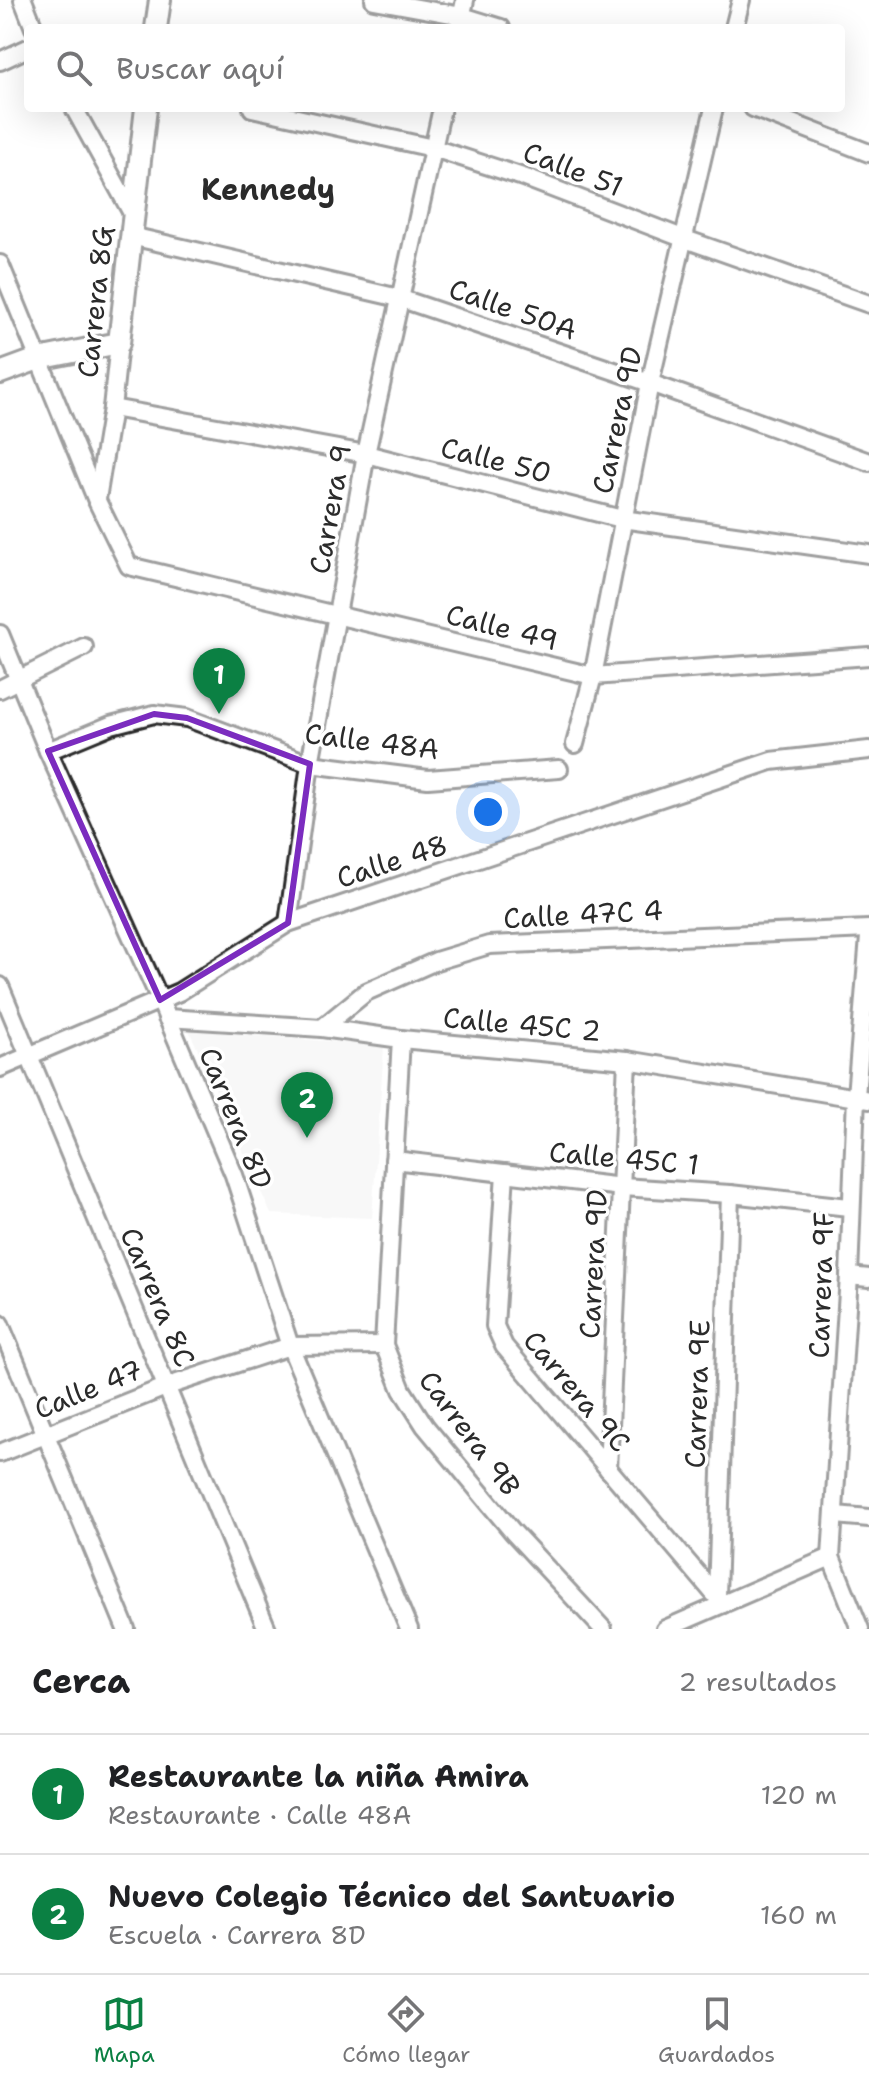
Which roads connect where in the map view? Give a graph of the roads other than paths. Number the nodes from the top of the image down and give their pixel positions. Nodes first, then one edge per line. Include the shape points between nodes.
1 (23, 0) edge
2 (160, 0) edge
3 (374, 0) edge
4 (741, 0) edge
5 (462, 15) edge
6 (32, 24) edge
7 (157, 24) edge
8 (489, 24) edge
9 (735, 24) edge
10 (24, 50) edge
11 (0, 61) edge
12 (76, 112) edge
13 (146, 112) edge
14 (270, 112) edge
15 (441, 112) edge
16 (713, 112) edge
17 (763, 112) edge
18 (433, 148) junction
19 (869, 153) edge
20 (132, 226) junction
21 (685, 239) junction
22 (0, 264) edge
23 (399, 298) junction
24 (869, 304) edge
25 (119, 343) junction
26 (38, 359) junction
27 (0, 373) edge
28 (650, 383) junction
29 (112, 408) junction
30 (366, 454) junction
31 (869, 462) edge
32 (97, 501) junction
33 (622, 519) junction
34 (869, 554) edge
35 (338, 615) junction
36 (0, 634) edge
37 (84, 647) dead end
38 (869, 656) edge
39 (593, 676) junction
40 (19, 681) junction
41 (0, 689) edge
42 (575, 744) dead end
43 (869, 750) edge
44 (48, 751) junction
45 (310, 764) junction
46 (559, 769) dead end
47 (288, 923) junction
48 (869, 929) edge
49 (869, 937) edge
50 (0, 986) edge
51 (160, 1000) junction
52 (167, 1018) junction
53 (322, 1028) junction
54 (401, 1039) junction
55 (28, 1056) junction
56 (627, 1060) junction
57 (0, 1068) edge
58 (862, 1098) edge
59 (394, 1160) junction
60 (505, 1173) junction
61 (622, 1187) junction
62 (730, 1194) junction
63 (849, 1207) junction
64 (849, 1276) junction
65 (869, 1278) edge
66 (0, 1324) edge
67 (384, 1345) junction
68 (290, 1346) junction
69 (168, 1386) junction
70 (46, 1434) junction
71 (0, 1453) edge
72 (608, 1469) junction
73 (836, 1515) junction
74 (869, 1518) edge
75 (831, 1557) junction
76 (720, 1600) junction
77 (126, 1629) edge
78 (267, 1629) edge
79 (409, 1629) edge
80 (603, 1629) edge
81 (665, 1629) edge
82 (860, 1629) edge

1 - 6 street
2 - 7 street
3 - 5 street
4 - 9 street
5 - 8 street
10 - 11 street
12 - 20 street
13 - 20 street, Carrera 8G
14 - 18 street, Calle 51
15 - 18 street, Carrera 9
16 - 21 street, Carrera 9D
17 - 19 street
18 - 21 street, Calle 51
18 - 23 street, Carrera 9
20 - 23 street, Calle 50A
20 - 25 street, Carrera 8G
21 - 24 street, Calle 51
21 - 28 street, Carrera 9D
22 - 26 street
23 - 28 street, Calle 50A
23 - 30 street, Carrera 9
25 - 26 street
25 - 29 street, Carrera 8G
26 - 27 street
26 - 32 street
28 - 31 street, Calle 50A
28 - 33 street, Carrera 9D
29 - 30 street, Calle 50
29 - 32 street, Carrera 8G
30 - 33 street, Calle 50
30 - 35 street, Carrera 9
32 - 35 street, Calle 49 via 129,566
33 - 34 street, Calle 50
33 - 39 street, Carrera 9D
35 - 39 street, Calle 49
35 - 45 street, Carrera 9
36 - 40 street, Carrera 8D
37 - 40 street
38 - 39 street, Calle 49
39 - 42 street, Carrera 9D
40 - 41 street
40 - 44 street, Carrera 8D
43 - 47 street, Calle 48 via 771,761
44 - 45 street, Calle 48A via 154,714 187,718
44 - 51 street, Carrera 8D
45 - 46 street, Calle 48A via 428,779
45 - 47 street, Carrera 9
47 - 51 street, Calle 48
48 - 53 street, Calle 47C 4 via 489,945 366,992
49 - 58 street, Carrera 9F
50 - 55 street, Carrera 8C
51 - 52 street, Carrera 8D
51 - 55 street, Calle 48
52 - 53 street, Calle 45C 2
52 - 68 street, Carrera 8D via 234,1175
53 - 54 street, Calle 45C 2
54 - 56 street, Calle 45C 2
54 - 59 street, Carrera 9B
55 - 57 street, Calle 48
55 - 69 street, Carrera 8C
56 - 58 street, Calle 45C 2
56 - 61 street, Carrera 9D
58 - 63 street, Carrera 9F
59 - 60 street, Calle 45C 1
59 - 67 street, Carrera 9B
60 - 61 street, Calle 45C 1
60 - 72 street, Carrera 9C via 495,1326 504,1346
61 - 62 street, Calle 45C 1
61 - 72 street, Carrera 9D
62 - 63 street, Calle 45C 1
62 - 76 street, Carrera 9E
63 - 64 street, Carrera 9F
64 - 65 street
64 - 73 street, Carrera 9F
66 - 70 street
67 - 68 street, Calle 47
67 - 80 street, Carrera 9B via 402,1390 425,1426
68 - 69 street, Calle 47
68 - 79 street, Carrera 8D
69 - 70 street, Calle 47
69 - 78 street, Carrera 8C
70 - 71 street, Calle 47
70 - 77 street
72 - 76 street, Carrera 9C
73 - 74 street
73 - 75 street, Carrera 9F
75 - 76 street
75 - 82 street, Carrera 9F
76 - 81 street

